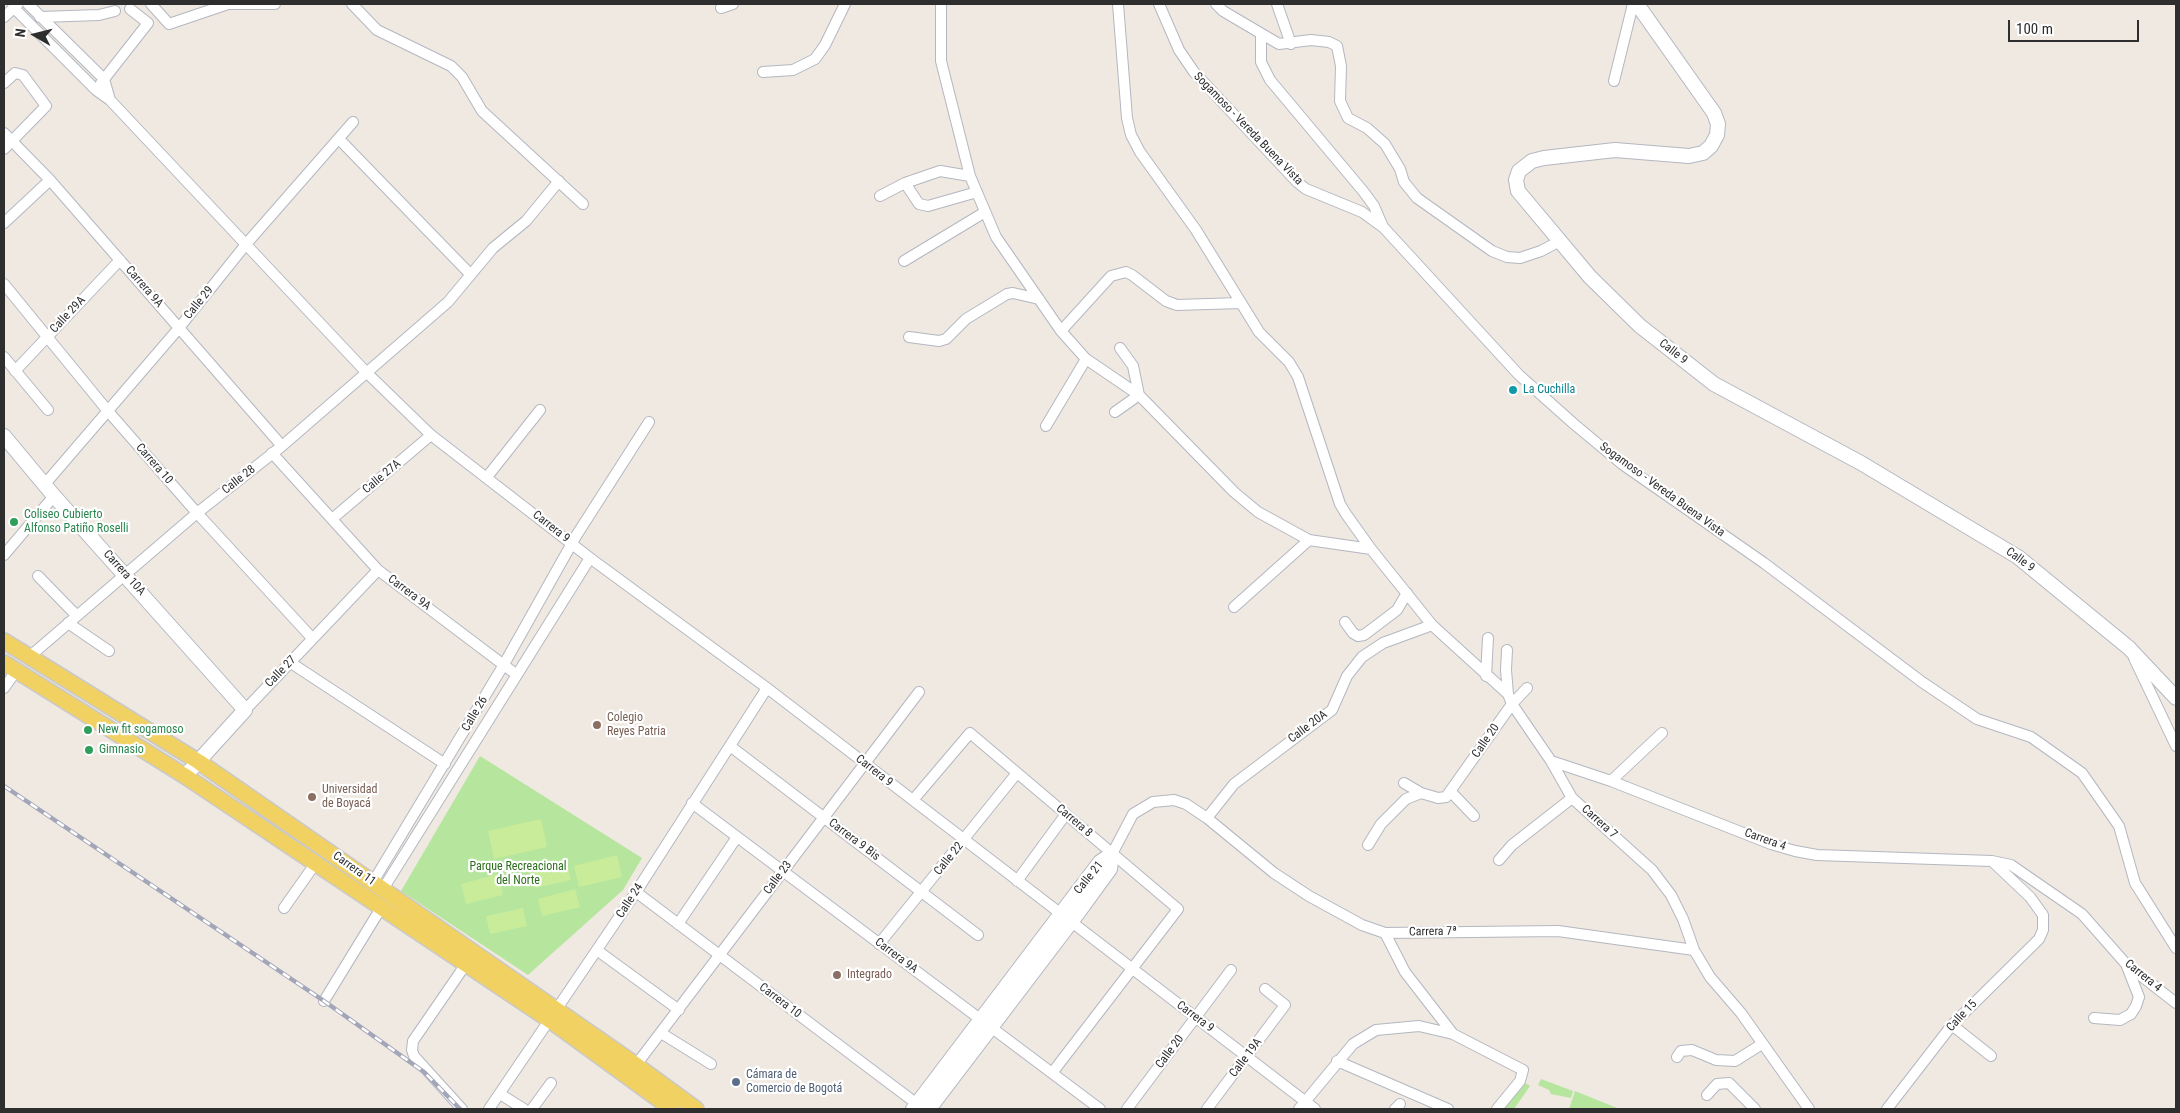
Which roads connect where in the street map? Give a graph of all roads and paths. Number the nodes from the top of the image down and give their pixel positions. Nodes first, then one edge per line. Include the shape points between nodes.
1 (28, 4) edge
2 (151, 4) edge
3 (275, 4) edge
4 (352, 4) edge
5 (733, 4) edge
6 (845, 4) edge
7 (941, 4) edge
8 (1118, 4) edge
9 (1159, 4) edge
10 (1216, 4) edge
11 (1278, 4) edge
12 (1635, 4) edge
13 (15, 5) edge
14 (131, 6) edge
15 (113, 7) edge
16 (205, 7) edge
17 (722, 8) dead end
18 (4, 16) edge
19 (40, 16) junction
20 (1261, 34) junction
21 (1291, 44) junction
22 (763, 72) dead end
23 (104, 78) junction
24 (1614, 81) dead end
25 (4, 82) edge
26 (96, 90) junction
27 (110, 100) junction
28 (353, 122) dead end
29 (4, 132) edge
30 (339, 139) junction
31 (12, 141) junction
32 (4, 149) edge
33 (970, 176) junction
34 (50, 180) junction
35 (559, 181) junction
36 (905, 183) junction
37 (977, 192) junction
38 (880, 196) dead end
39 (583, 204) dead end
40 (985, 212) junction
41 (4, 223) edge
42 (1384, 228) junction
43 (1558, 242) junction
44 (247, 243) junction
45 (120, 260) junction
46 (904, 261) dead end
47 (470, 274) junction
48 (4, 284) edge
49 (1039, 299) junction
50 (1240, 303) junction
51 (179, 328) junction
52 (1061, 331) junction
53 (48, 337) junction
54 (909, 337) dead end
55 (1120, 348) dead end
56 (4, 358) edge
57 (1086, 359) junction
58 (15, 371) junction
59 (366, 372) junction
60 (1139, 394) junction
61 (48, 410) dead end
62 (107, 410) junction
63 (540, 410) dead end
64 (1115, 412) dead end
65 (649, 422) dead end
66 (1046, 426) dead end
67 (431, 435) junction
68 (4, 436) edge
69 (282, 446) junction
70 (272, 453) junction
71 (486, 476) junction
72 (45, 484) junction
73 (54, 496) junction
74 (197, 513) junction
75 (332, 519) junction
76 (1309, 540) junction
77 (572, 543) junction
78 (1371, 550) junction
79 (4, 555) edge
80 (590, 558) junction
81 (378, 570) junction
82 (127, 575) junction
83 (38, 576) dead end
84 (1407, 593) junction
85 (1234, 607) dead end
86 (77, 616) junction
87 (1345, 622) dead end
88 (68, 623) junction
89 (1432, 625) junction
90 (312, 638) junction
91 (1488, 638) dead end
92 (4, 641) edge
93 (2129, 648) junction
94 (1508, 650) dead end
95 (109, 651) dead end
96 (29, 657) junction
97 (290, 663) junction
98 (503, 666) junction
99 (10, 667) edge
100 (517, 675) junction
101 (1486, 676) junction
102 (4, 688) edge
103 (767, 688) junction
104 (1527, 688) dead end
105 (919, 692) dead end
106 (2176, 698) edge
107 (1510, 699) junction
108 (245, 710) junction
109 (1662, 733) dead end
110 (730, 746) junction
111 (2176, 746) edge
112 (1551, 761) junction
113 (199, 762) junction
114 (445, 764) junction
115 (865, 764) junction
116 (1017, 773) junction
117 (185, 776) junction
118 (1611, 781) junction
119 (1404, 783) dead end
120 (1421, 793) junction
121 (1448, 794) junction
122 (1572, 798) junction
123 (913, 800) junction
124 (692, 803) junction
125 (1066, 814) junction
126 (1474, 816) dead end
127 (824, 818) junction
128 (1207, 818) junction
129 (737, 837) junction
130 (964, 840) junction
131 (1368, 845) dead end
132 (1112, 854) junction
133 (1499, 860) dead end
134 (1992, 861) junction
135 (315, 864) junction
136 (783, 872) junction
137 (1017, 881) junction
138 (378, 886) junction
139 (636, 892) junction
140 (922, 892) junction
141 (284, 908) dead end
142 (381, 908) junction
143 (1066, 918) junction
144 (678, 924) junction
145 (1385, 933) junction
146 (978, 935) dead end
147 (879, 944) junction
148 (2176, 948) edge
149 (598, 950) junction
150 (1694, 950) junction
151 (720, 955) junction
152 (466, 964) junction
153 (2126, 964) junction
154 (1133, 970) junction
155 (1231, 970) dead end
156 (1265, 989) dead end
157 (324, 1001) dead end
158 (2176, 1003) edge
159 (679, 1010) junction
160 (554, 1016) junction
161 (1196, 1017) junction
162 (2094, 1018) dead end
163 (986, 1024) junction
164 (1952, 1025) junction
165 (661, 1033) junction
166 (1453, 1034) junction
167 (1762, 1044) junction
168 (1247, 1056) junction
169 (1991, 1056) dead end
170 (1677, 1057) dead end
171 (1337, 1061) junction
172 (711, 1064) dead end
173 (636, 1065) junction
174 (1052, 1073) junction
175 (551, 1083) dead end
176 (500, 1094) junction
177 (1707, 1095) dead end
178 (1302, 1105) edge
179 (1803, 1107) edge
180 (921, 1108) edge
181 (462, 1109) edge
182 (489, 1109) edge
183 (524, 1109) edge
184 (532, 1109) edge
185 (672, 1109) edge
186 (696, 1109) edge
187 (1100, 1109) edge
188 (1127, 1109) edge
189 (1207, 1109) edge
190 (1314, 1109) edge
191 (1448, 1109) edge
192 (1496, 1109) edge
193 (1755, 1109) edge
194 (1887, 1109) edge

1 - 19 street
2 - 16 street via 169,24
3 - 16 street
4 - 35 street via 377,30 451,66 462,77 482,111
5 - 17 street
6 - 22 street via 825,46 815,59 793,70
7 - 33 street via 941,61
8 - 50 street, Carrera 7 via 1131,135 1196,230
9 - 42 street, Sogamoso - Vereda Buena Vista via 1179,50 1194,72 1297,182 1306,189 1362,212
10 - 20 street
11 - 21 street
12 - 24 street
12 - 43 street, Calle 9 via 1714,113 1717,134 1712,146 1703,153 1689,156 1615,150 1544,158 1523,166 1516,180 1518,191
13 - 18 street
13 - 26 street, Carrera 9
14 - 15 street via 123,12
14 - 23 street via 148,23
15 - 19 street via 99,15
19 - 23 street
20 - 21 street via 1279,44
20 - 42 street via 1261,62 1270,80 1363,190
21 - 43 street via 1311,40 1337,46 1342,109 1348,118 1367,128 1385,144 1404,182 1417,198 1492,251 1507,256 1520,258
23 - 26 street
23 - 27 street
25 - 31 street via 15,73 23,75 46,106
26 - 27 street, Carrera 9
27 - 44 street, Carrera 9
28 - 30 street, Calle 29
29 - 31 street, Carrera 9A
30 - 44 street, Calle 29
30 - 47 street
31 - 32 street
31 - 34 street, Carrera 9A
33 - 36 street via 940,170
33 - 37 street
34 - 41 street
34 - 45 street, Carrera 9A
35 - 39 street
35 - 47 street, Calle 28 via 526,221 493,248
36 - 37 street via 919,204 928,206
36 - 38 street
37 - 40 street
40 - 46 street
40 - 49 street via 996,238
42 - 148 street, Sogamoso - Vereda Buena Vista via 1519,375 1622,464 1977,719 2031,737 2082,773 2119,826 2134,884
43 - 93 street, Calle 9 via 1640,326 1714,384 1861,463 2018,557
44 - 51 street, Calle 29
44 - 59 street, Carrera 9
45 - 51 street, Carrera 9A
45 - 53 street, Calle 29A
47 - 59 street, Calle 28 via 448,302
48 - 53 street, Carrera 10
49 - 52 street
49 - 54 street via 1007,294 966,319 946,339
50 - 52 street via 1177,304 1166,301 1126,272 1111,276
50 - 78 street, Carrera 7 via 1259,332 1289,362 1298,377 1340,504
51 - 62 street, Calle 29
51 - 69 street, Carrera 9A
52 - 57 street
53 - 58 street, Calle 29A
53 - 62 street, Carrera 10
55 - 60 street via 1132,366
56 - 58 street
57 - 60 street
57 - 66 street
58 - 61 street
59 - 67 street, Carrera 9
59 - 69 street, Calle 28
60 - 64 street
60 - 76 street via 1234,492 1273,521
62 - 72 street, Calle 29
62 - 74 street, Carrera 10
63 - 71 street
65 - 77 street, Calle 26
67 - 71 street, Carrera 9
67 - 75 street, Calle 27A
68 - 72 street, Carrera 10A
69 - 70 street, Calle 28
70 - 74 street, Calle 28
70 - 75 street, Carrera 9A
71 - 77 street, Carrera 9
72 - 73 street, Carrera 10A
73 - 79 street
73 - 82 street, Carrera 10A
74 - 82 street, Calle 28
74 - 90 street, Carrera 10
75 - 81 street, Carrera 9A
76 - 78 street
76 - 85 street
77 - 80 street, Carrera 9
77 - 98 street, Calle 26
78 - 84 street, Carrera 7
80 - 100 street, Calle 26
80 - 103 street, Carrera 9
81 - 90 street, Calle 27
81 - 98 street, Carrera 9A
82 - 86 street, Calle 28
82 - 108 street, Carrera 10A
83 - 86 street
84 - 87 street via 1397,610 1364,635 1358,636
84 - 89 street, Carrera 7
86 - 88 street, Calle 28
88 - 95 street
88 - 96 street, Calle 28
89 - 101 street, Carrera 7
89 - 128 street, Calle 20A via 1383,643 1362,657 1347,676 1332,710 1234,784
90 - 97 street, Calle 27
91 - 101 street
92 - 96 main road, Carrera 11
93 - 106 street, Calle 9
93 - 111 street
94 - 107 street via 1506,670
96 - 113 main road, Carrera 11
97 - 108 street, Calle 27
97 - 114 street
98 - 100 street, Carrera 9A
98 - 114 street, Calle 26
99 - 102 street
99 - 117 main road, Carrera 11
100 - 138 street, Calle 26
101 - 107 street, Carrera 7
103 - 110 street, Calle 24
103 - 115 street, Carrera 9
104 - 107 street, Calle 20
105 - 115 street, Calle 23
107 - 112 street, Carrera 7
107 - 121 street, Calle 20
108 - 113 street, Calle 27
109 - 118 street
110 - 124 street, Calle 24
110 - 127 street, Carrera 9 Bis
112 - 118 street, Carrera 4
112 - 122 street, Carrera 7
113 - 117 street, Calle 27
113 - 138 main road, Carrera 11
114 - 138 street, Calle 26
115 - 123 street, Carrera 9
115 - 127 street, Calle 23
116 - 123 street, Carrera 8 via 970,733
116 - 125 street, Carrera 8
116 - 130 street, Calle 22
117 - 135 main road, Carrera 11
118 - 134 street, Carrera 4 via 1796,851 1817,855
119 - 120 street
120 - 121 street via 1438,798
120 - 131 street via 1406,799 1381,824
121 - 126 street
122 - 133 street
122 - 150 street, Carrera 7 via 1652,870 1675,903
123 - 130 street, Carrera 9
124 - 129 street, Carrera 9A
124 - 139 street, Calle 24
125 - 132 street, Carrera 8
125 - 137 street
127 - 136 street, Calle 23
127 - 140 street, Carrera 9 Bis
128 - 132 street, Carrera 7ª via 1174,800 1153,802 1133,814
128 - 145 street, Carrera 7ª via 1274,873 1309,896 1362,925
129 - 136 street, Carrera 9A
129 - 144 street
130 - 137 street, Carrera 9
130 - 140 street, Calle 22
132 - 143 street, Calle 21 via 1100,862
132 - 154 street, Carrera 8 via 1178,909
134 - 153 street, Carrera 4 via 2011,865 2082,914
134 - 164 street, Calle 15 via 2030,897 2043,915 2043,930 2039,939
135 - 141 street
135 - 142 main road, Carrera 11
136 - 147 street, Carrera 9A
136 - 151 street, Calle 23
137 - 143 street, Carrera 9
138 - 160 main road, Carrera 11
139 - 144 street, Carrera 10
139 - 149 street, Calle 24
140 - 146 street, Carrera 9 Bis
140 - 147 street, Calle 22
142 - 152 main road, Carrera 11
142 - 157 street
143 - 154 street, Carrera 9
143 - 163 street, Calle 21
144 - 151 street, Carrera 10
145 - 150 street, Carrera 7ª via 1558,931
145 - 166 street via 1405,972
147 - 163 street, Carrera 9A
149 - 159 street
149 - 160 street, Calle 24
150 - 167 street, Carrera 7 via 1710,977
151 - 159 street, Calle 23
151 - 180 street, Carrera 10
152 - 160 main road, Carrera 11
152 - 181 street via 413,1042 412,1050
153 - 158 street, Carrera 4
153 - 162 street via 2139,996 2136,1006 2120,1020
154 - 161 street, Carrera 9
154 - 174 street
155 - 161 street, Calle 20
156 - 168 street, Calle 19A via 1285,1005
159 - 165 street, Calle 23
160 - 173 main road, Carrera 11
160 - 176 street, Calle 24
160 - 185 main road, Carrera 11
161 - 168 street, Carrera 9
161 - 188 street, Calle 20
163 - 174 street, Carrera 9A
163 - 180 street, Calle 21
164 - 169 street
164 - 194 street, Calle 15
165 - 172 street
165 - 173 street, Calle 23
166 - 171 street via 1420,1026 1376,1030 1353,1044
166 - 192 street via 1523,1070 1520,1081
167 - 170 street via 1735,1061 1711,1059 1692,1050 1681,1051
167 - 179 street, Carrera 7
168 - 178 street, Carrera 9
168 - 189 street, Calle 19A
171 - 178 street
171 - 191 street
173 - 186 main road, Carrera 11
174 - 187 street, Carrera 9A
175 - 184 street
176 - 182 street, Calle 24
176 - 183 street
177 - 193 street via 1717,1084 1729,1083
178 - 190 street, Carrera 9

